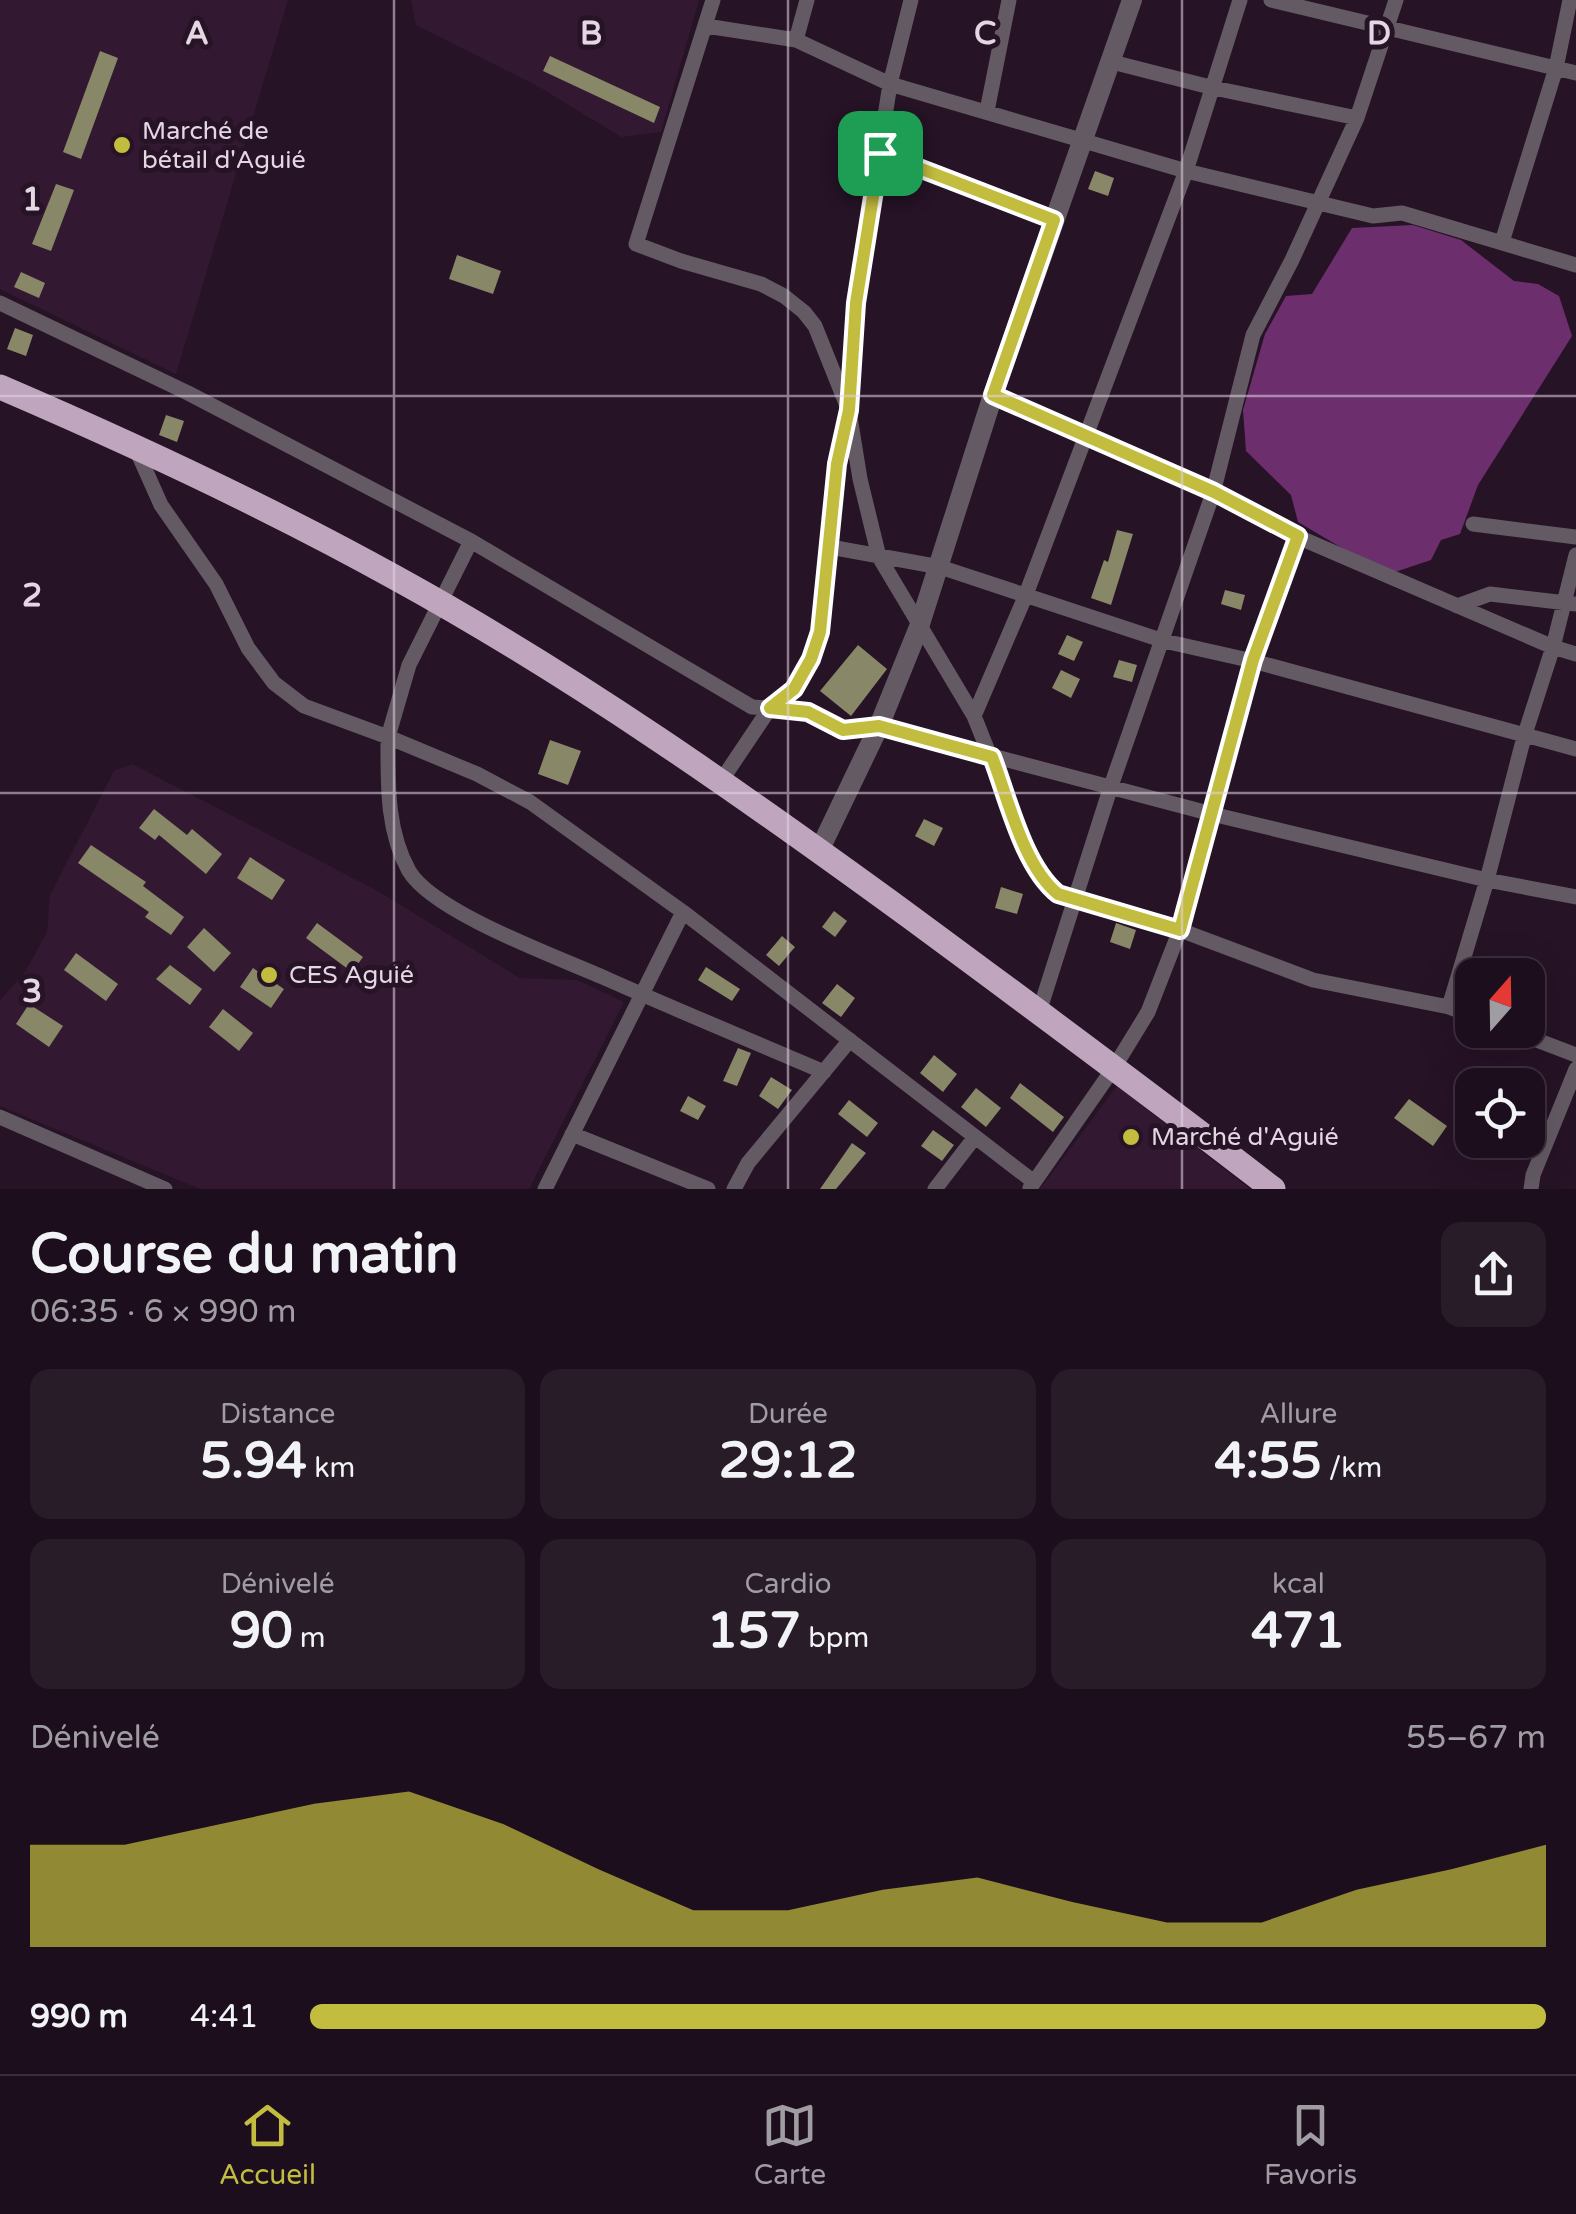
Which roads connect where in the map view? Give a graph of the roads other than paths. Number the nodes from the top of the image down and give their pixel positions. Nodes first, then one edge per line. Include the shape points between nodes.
1 (714, 0) edge
2 (807, 0) edge
3 (910, 0) edge
4 (1009, 0) edge
5 (1132, 0) edge
6 (1240, 0) edge
7 (1271, 0) edge
8 (1396, 0) edge
9 (1570, 0) edge
10 (706, 26) junction
11 (1386, 26) junction
12 (796, 40) junction
13 (1112, 62) junction
14 (1556, 68) junction
15 (1576, 72) edge
16 (890, 84) junction
17 (1214, 88) junction
18 (987, 111) junction
19 (1357, 118) junction
20 (1085, 139) junction
21 (880, 153) junction
22 (1186, 171) junction
23 (1318, 204) junction
24 (1054, 220) junction
25 (1502, 242) junction
26 (1576, 265) edge
27 (0, 303) edge
28 (0, 387) edge
29 (993, 395) junction
30 (849, 410) junction
31 (1086, 435) junction
32 (134, 445) junction
33 (1214, 492) junction
34 (1473, 524) dead end
35 (1298, 536) junction
36 (1576, 537) edge
37 (471, 541) junction
38 (830, 547) junction
39 (1576, 555) edge
40 (879, 557) junction
41 (940, 567) junction
42 (1026, 597) junction
43 (1570, 603) edge
44 (439, 604) junction
45 (1458, 606) junction
46 (919, 627) junction
47 (1164, 641) junction
48 (1553, 647) junction
49 (1576, 654) edge
50 (1253, 660) junction
51 (770, 708) junction
52 (974, 716) junction
53 (879, 726) junction
54 (388, 737) junction
55 (1524, 737) junction
56 (1576, 749) edge
57 (992, 757) junction
58 (721, 780) junction
59 (1111, 786) junction
60 (1212, 814) junction
61 (820, 851) junction
62 (1486, 880) junction
63 (1576, 897) edge
64 (1078, 898) junction
65 (683, 912) junction
66 (1180, 930) junction
67 (642, 994) junction
68 (1448, 1007) junction
69 (1455, 1010) edge
70 (1039, 1012) junction
71 (850, 1040) junction
72 (1545, 1043) edge
73 (1576, 1054) edge
74 (1115, 1066) junction
75 (1576, 1069) edge
76 (824, 1072) junction
77 (0, 1117) edge
78 (572, 1134) junction
79 (975, 1137) junction
80 (1031, 1186) edge
81 (165, 1189) edge
82 (545, 1189) edge
83 (708, 1189) edge
84 (734, 1189) edge
85 (935, 1189) edge
86 (1272, 1189) edge
87 (1532, 1189) edge

1 - 10 street
2 - 12 street
3 - 16 street
4 - 18 street
5 - 13 street
6 - 17 street
7 - 11 street
8 - 11 street
9 - 14 street
10 - 12 street
10 - 30 street via 636,244 784,296 815,326
11 - 14 street
11 - 19 street
12 - 16 street
13 - 17 street
13 - 20 street
14 - 15 street
14 - 25 street
16 - 18 street
16 - 21 street
17 - 19 street
17 - 22 street
18 - 20 street
19 - 23 street
20 - 22 street
20 - 24 street
21 - 24 street
21 - 30 street via 856,303
22 - 23 street
22 - 31 street
23 - 25 street via 1373,216 1402,214
23 - 33 street via 1252,336
24 - 29 street
25 - 26 street
27 - 37 street
28 - 32 highway
29 - 31 street
29 - 41 street
30 - 38 street
30 - 40 street
31 - 33 street
31 - 42 street
32 - 44 highway
32 - 54 street via 161,504 274,684 304,706
33 - 35 street
33 - 47 street
34 - 36 street
35 - 45 street
35 - 50 street
37 - 44 street
37 - 51 street via 752,707
38 - 40 street
38 - 51 street via 811,659 794,689
39 - 43 street
40 - 41 street
40 - 46 street
41 - 42 street
41 - 46 street
42 - 47 street
42 - 52 street
43 - 45 street via 1490,594
43 - 48 street
44 - 54 street via 409,665
44 - 58 highway
45 - 48 street
46 - 52 street
46 - 53 street
47 - 50 street
47 - 59 street
48 - 49 street
48 - 55 street
50 - 55 street
50 - 60 street
51 - 53 street via 808,712 843,730
51 - 58 street
52 - 57 street
53 - 57 street
53 - 61 street
54 - 65 street via 530,802
54 - 67 street via 390,812 410,871 426,891
55 - 56 street
55 - 62 street
57 - 59 street
57 - 64 street via 1034,866 1058,894
58 - 61 highway
59 - 60 street
59 - 64 street
60 - 62 street
60 - 66 street
61 - 70 highway
62 - 63 street
62 - 68 street
64 - 66 street
64 - 70 street
65 - 67 street
65 - 71 street
66 - 68 street via 1314,980
66 - 74 street via 1148,1012
67 - 76 street
67 - 78 street
68 - 69 street
70 - 74 highway
71 - 76 street
71 - 79 street
72 - 73 street
74 - 80 street
74 - 86 highway
75 - 87 street
76 - 84 street
77 - 81 street
78 - 82 street
78 - 83 street
79 - 80 street
79 - 85 street

